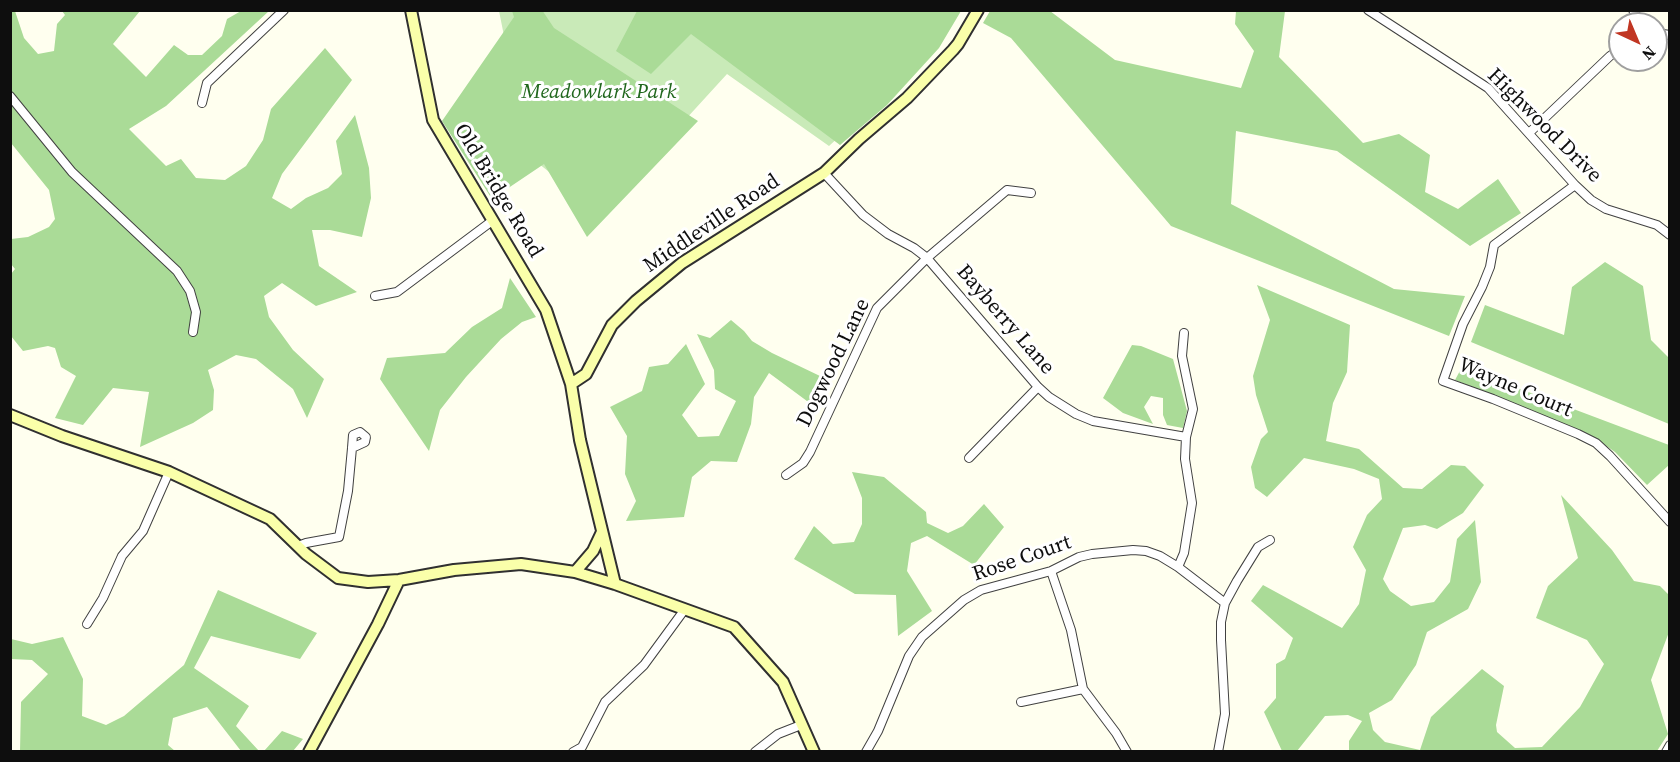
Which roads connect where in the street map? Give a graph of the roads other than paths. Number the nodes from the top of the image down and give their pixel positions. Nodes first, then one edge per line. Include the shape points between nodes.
1 (284, 10) edge
2 (411, 10) edge
3 (978, 10) edge
4 (1368, 10) edge
5 (1608, 58) edge
6 (10, 96) edge
7 (202, 103) dead end
8 (1529, 133) junction
9 (824, 172) junction
10 (1575, 185) junction
11 (1031, 193) dead end
12 (492, 221) junction
13 (1670, 235) edge
14 (927, 258) junction
15 (375, 296) dead end
16 (193, 332) dead end
17 (1184, 333) dead end
18 (571, 384) junction
19 (1038, 387) junction
20 (11, 416) edge
21 (1186, 437) junction
22 (352, 448) dead end
23 (969, 458) dead end
24 (169, 472) junction
25 (786, 475) dead end
26 (1670, 522) edge
27 (602, 532) junction
28 (1270, 540) dead end
29 (298, 546) junction
30 (1178, 567) junction
31 (1051, 571) junction
32 (575, 572) junction
33 (399, 580) junction
34 (615, 584) junction
35 (1225, 603) junction
36 (685, 609) junction
37 (87, 624) dead end
38 (1083, 689) junction
39 (1021, 702) dead end
40 (801, 725) junction
41 (1670, 745) edge
42 (309, 752) edge
43 (573, 752) edge
44 (755, 752) edge
45 (814, 752) edge
46 (866, 752) edge
47 (1127, 752) edge
48 (1218, 752) edge
49 (1666, 752) edge

1 - 7 street via 207,83
2 - 12 street, Old Bridge Road via 433,120
3 - 9 street, Middleville Road via 953,50 888,116
4 - 8 street, Highwood Drive via 1488,88
5 - 8 street
6 - 16 street via 72,172 177,271 190,291 196,312
8 - 10 street, Highwood Drive
9 - 14 street, Bayberry Lane via 863,215
9 - 18 street, Middleville Road via 682,263 636,301 612,325 585,374
10 - 13 street, Highwood Drive via 1606,209 1646,220
10 - 26 street, Wayne Court via 1494,245 1490,267 1463,324 1443,381 1596,443
11 - 14 street, Dogwood Lane via 1007,190
12 - 15 street via 397,292
12 - 18 street, Old Bridge Road via 546,310
14 - 19 street, Bayberry Lane
14 - 25 street, Dogwood Lane via 877,308 810,452 803,463
17 - 21 street via 1182,356 1193,409
18 - 27 street
19 - 21 street, Bayberry Lane via 1062,406 1093,421
19 - 23 street
20 - 24 street
21 - 30 street via 1192,503
22 - 29 street via 339,537
24 - 29 street via 270,519
24 - 37 street via 142,531 122,556
27 - 32 street via 593,551
27 - 34 street
28 - 35 street via 1258,548
29 - 33 street via 338,578 368,582
30 - 31 street, Rose Court via 1160,556 1133,550 1092,554
30 - 35 street, Rose Court
31 - 38 street via 1071,630
31 - 46 street, Rose Court via 981,590 922,637 909,656
32 - 33 street via 521,564
32 - 34 street
33 - 42 street
34 - 36 street
35 - 48 street via 1221,640 1225,714
36 - 40 street via 734,627 783,682
36 - 43 street via 644,665 605,702 582,747
38 - 39 street
38 - 47 street
40 - 44 street via 778,734
40 - 45 street
41 - 49 street

